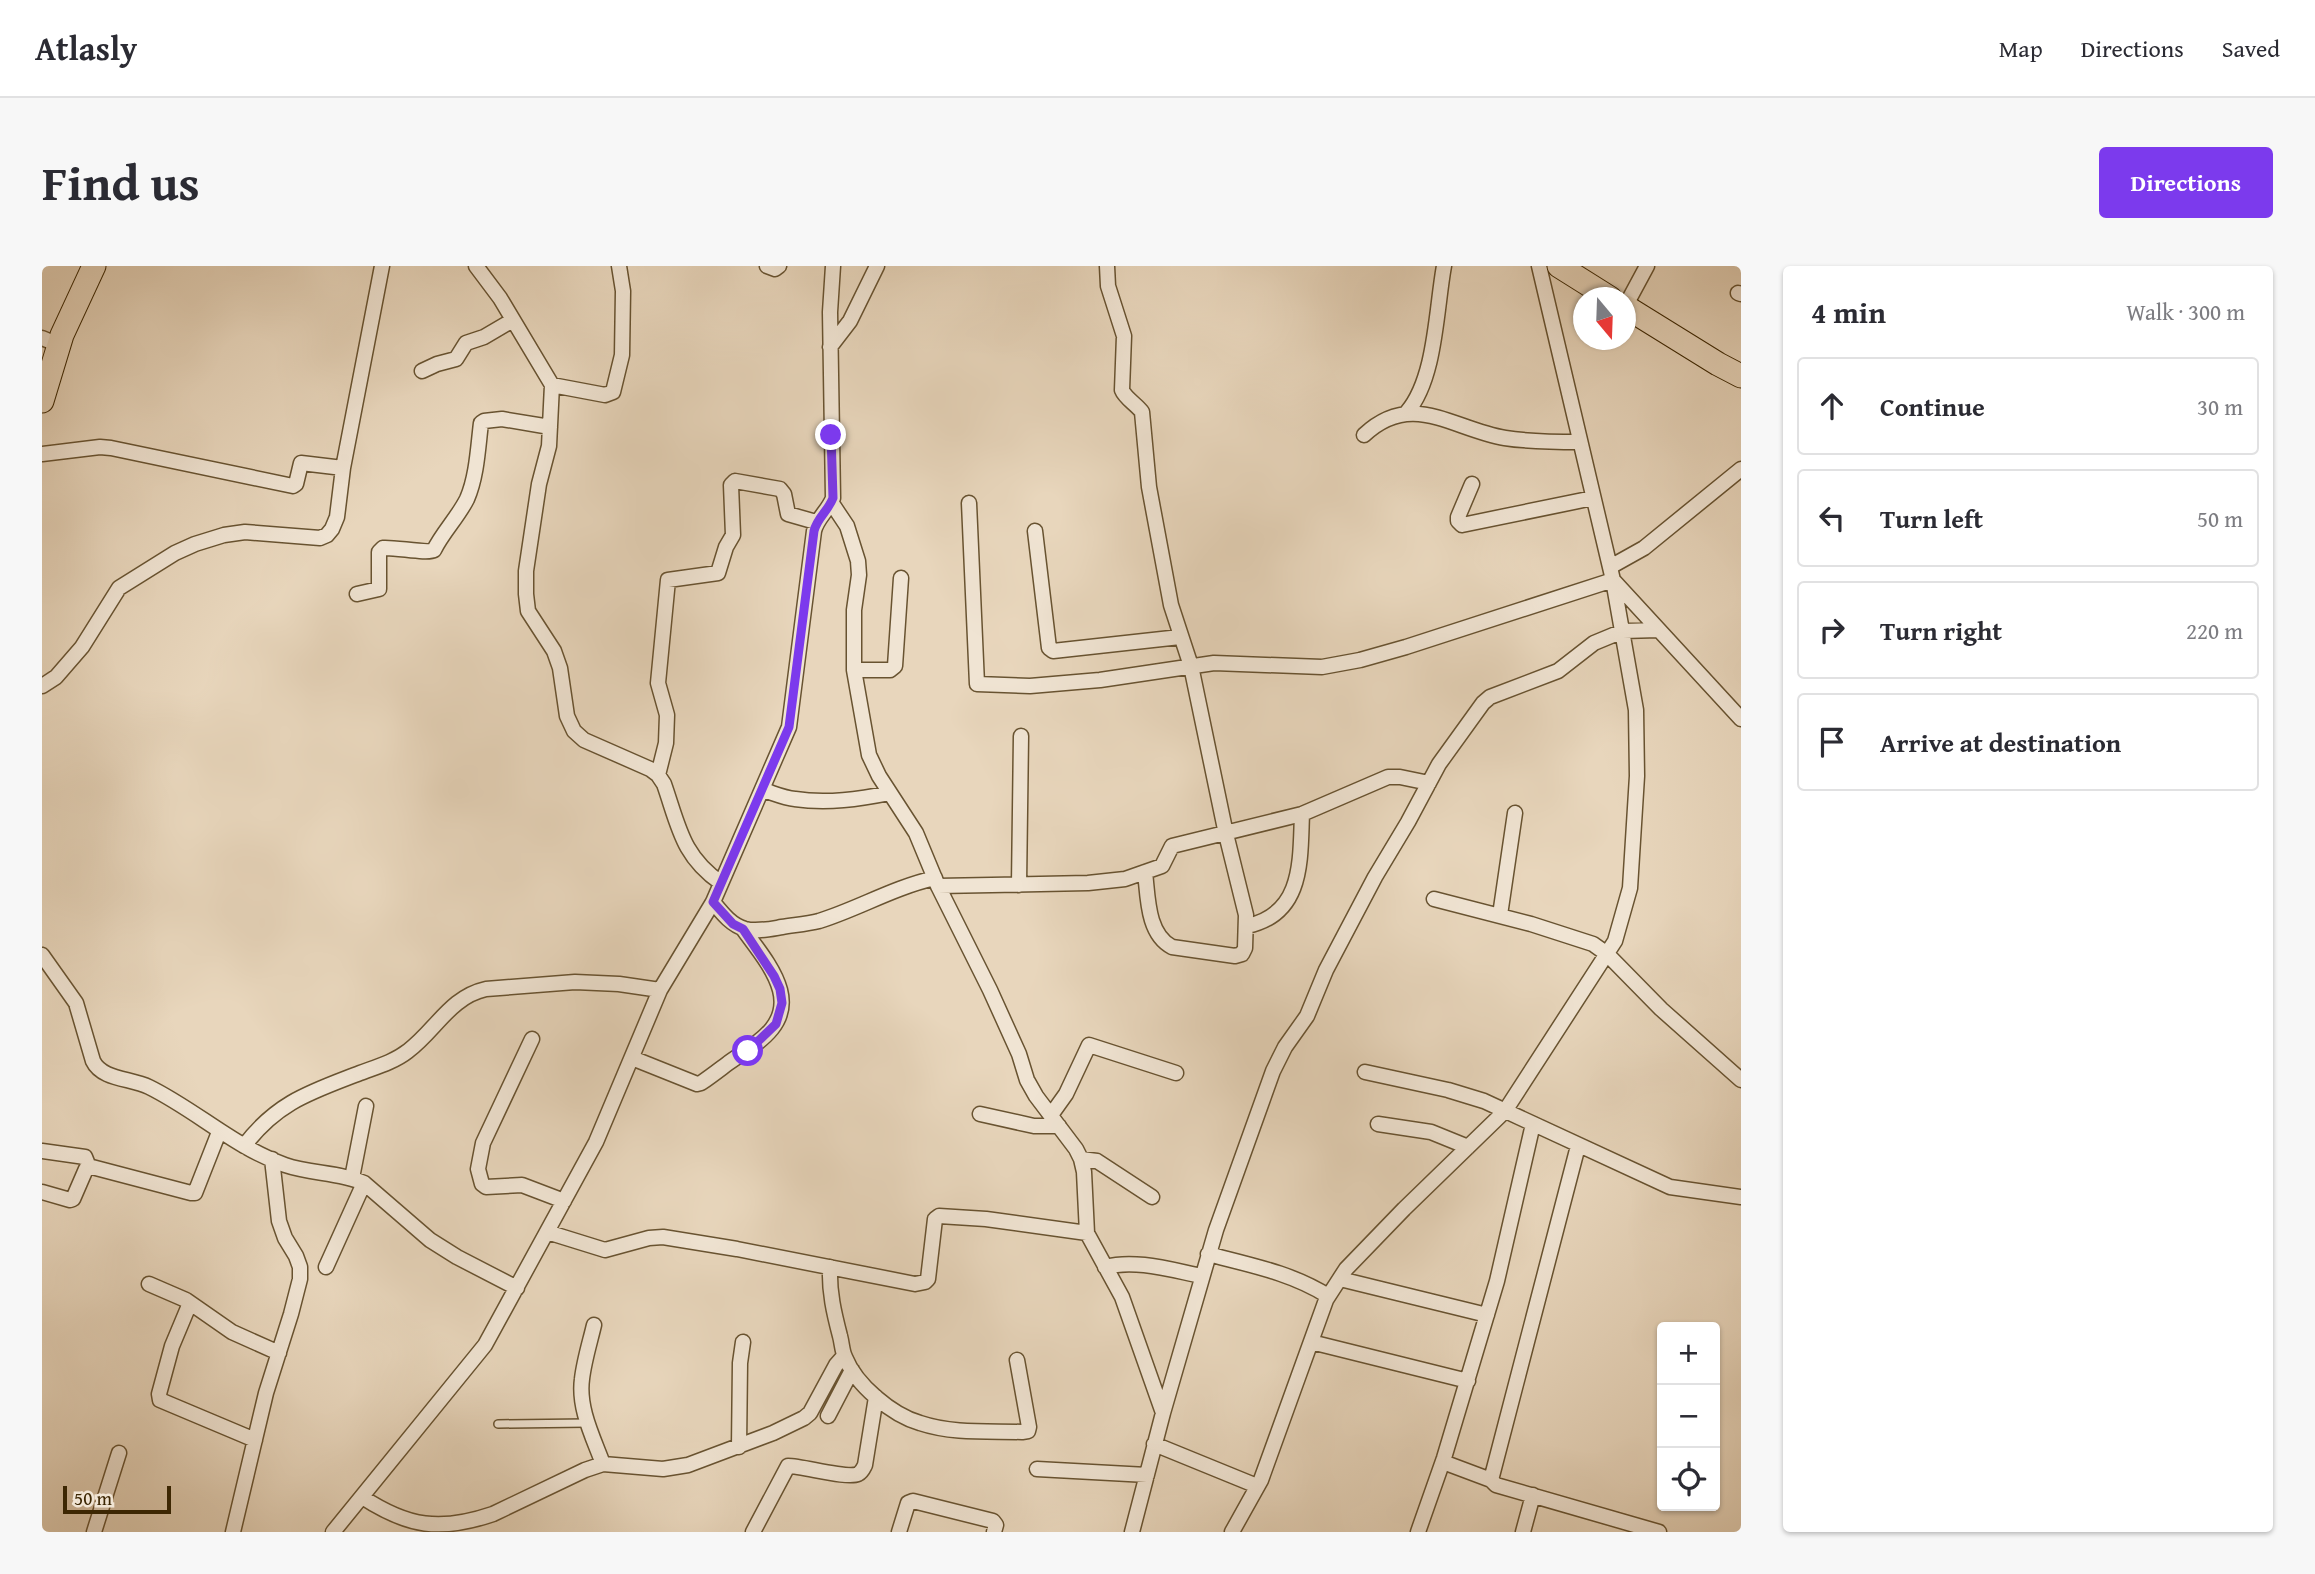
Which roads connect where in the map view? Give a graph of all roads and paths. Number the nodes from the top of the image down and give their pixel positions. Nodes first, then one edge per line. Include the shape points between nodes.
1 (94, 266) edge
2 (382, 266) edge
3 (476, 266) edge
4 (619, 266) edge
5 (767, 266) edge
6 (779, 266) edge
7 (833, 266) edge
8 (877, 266) edge
9 (1107, 266) edge
10 (1444, 266) edge
11 (1539, 266) edge
12 (1559, 266) edge
13 (1647, 266) edge
14 (1592, 287) edge
15 (1636, 287) edge
16 (1636, 312) edge
17 (513, 320) junction
18 (50, 341) edge
19 (830, 347) junction
20 (422, 372) dead end
21 (1741, 376) edge
22 (552, 385) junction
23 (42, 401) edge
24 (1407, 412) junction
25 (550, 427) junction
26 (1364, 435) dead end
27 (1580, 442) junction
28 (42, 454) edge
29 (343, 468) junction
30 (1741, 469) edge
31 (1472, 484) dead end
32 (1593, 498) junction
33 (831, 502) junction
34 (969, 503) dead end
35 (816, 522) junction
36 (1035, 531) dead end
37 (1611, 573) junction
38 (901, 578) dead end
39 (357, 594) dead end
40 (1658, 629) junction
41 (1623, 632) junction
42 (1180, 637) junction
43 (1191, 666) junction
44 (854, 670) junction
45 (42, 686) edge
46 (1741, 719) edge
47 (1021, 736) dead end
48 (658, 775) junction
49 (1429, 783) junction
50 (763, 790) junction
51 (890, 793) junction
52 (1515, 813) dead end
53 (1302, 814) junction
54 (1226, 834) junction
55 (1145, 872) junction
56 (937, 882) junction
57 (721, 883) junction
58 (1019, 885) junction
59 (1434, 899) dead end
60 (713, 902) junction
61 (1500, 915) junction
62 (1247, 926) junction
63 (743, 929) junction
64 (1607, 954) junction
65 (42, 955) edge
66 (660, 990) junction
67 (532, 1038) dead end
68 (632, 1058) junction
69 (1365, 1072) dead end
70 (1176, 1073) dead end
71 (1741, 1080) edge
72 (366, 1105) dead end
73 (1505, 1111) junction
74 (979, 1114) dead end
75 (1055, 1121) junction
76 (1378, 1124) dead end
77 (1533, 1124) junction
78 (219, 1132) junction
79 (244, 1146) junction
80 (1578, 1146) junction
81 (1468, 1147) junction
82 (42, 1151) edge
83 (272, 1159) junction
84 (1081, 1159) junction
85 (89, 1167) junction
86 (358, 1181) junction
87 (42, 1192) edge
88 (1152, 1197) dead end
89 (1741, 1197) edge
90 (564, 1201) junction
91 (547, 1232) junction
92 (1087, 1233) junction
93 (1208, 1254) junction
94 (326, 1267) dead end
95 (830, 1267) junction
96 (1105, 1267) junction
97 (1202, 1276) junction
98 (1340, 1279) junction
99 (149, 1284) dead end
100 (517, 1287) junction
101 (1328, 1296) junction
102 (190, 1303) junction
103 (1487, 1315) junction
104 (594, 1325) dead end
105 (743, 1342) dead end
106 (1311, 1342) junction
107 (279, 1353) junction
108 (844, 1356) junction
109 (1017, 1360) dead end
110 (852, 1370) junction
111 (1468, 1381) junction
112 (876, 1397) junction
113 (1163, 1413) junction
114 (828, 1416) dead end
115 (587, 1423) junction
116 (498, 1424) dead end
117 (255, 1440) junction
118 (1154, 1444) junction
119 (739, 1447) junction
120 (119, 1453) dead end
121 (1443, 1462) junction
122 (603, 1464) junction
123 (1037, 1469) dead end
124 (1147, 1475) junction
125 (1491, 1480) junction
126 (1258, 1486) junction
127 (1534, 1495) junction
128 (362, 1497) junction
129 (442, 1528) edge
130 (1635, 1528) edge
131 (94, 1532) edge
132 (233, 1532) edge
133 (333, 1532) edge
134 (753, 1532) edge
135 (899, 1532) edge
136 (994, 1532) edge
137 (1132, 1532) edge
138 (1232, 1532) edge
139 (1418, 1532) edge
140 (1523, 1532) edge
141 (1659, 1532) edge

1 - 18 main road
2 - 29 street
3 - 17 street
4 - 22 street via 622,355 613,391 605,395
5 - 6 street
7 - 19 street
8 - 19 street via 850,321
9 - 42 street via 1108,286 1124,336 1122,390 1142,412 1149,487
10 - 24 street via 1434,340 1415,403
11 - 27 street
12 - 14 main road
13 - 15 street
16 - 21 main road
17 - 20 street via 466,343 456,359
17 - 22 street
18 - 23 main road
19 - 33 street
22 - 25 street
24 - 26 street via 1392,416
24 - 27 street via 1505,438
25 - 39 street via 502,419 481,423 471,488 434,550 383,548 379,552 379,589
25 - 48 street via 526,570 528,611 554,651 574,731
27 - 32 street
28 - 29 street via 111,448 293,486 301,463
29 - 45 street via 337,517 327,535 245,532 175,553 119,588 82,647 57,677
30 - 37 street
31 - 32 street via 1458,517 1462,525
32 - 37 street
33 - 35 street
33 - 44 street via 847,526 858,561
34 - 43 street via 976,684 1030,686
35 - 48 street via 788,514 780,489 734,481 733,535 718,573 668,580 658,683 667,715 666,743
35 - 50 street via 789,727
36 - 42 street via 1049,648 1053,651
37 - 40 street
37 - 41 street
37 - 43 street via 1360,660 1322,667
38 - 44 street via 895,667
40 - 41 street
40 - 46 street
41 - 49 street via 1594,643 1558,671 1490,697
41 - 64 street via 1636,710 1637,776 1630,888
42 - 43 street
43 - 54 street
44 - 51 street via 869,755
47 - 58 street
48 - 57 street via 689,854
49 - 53 street via 1388,778
49 - 93 street via 1338,947 1307,1016 1273,1071
50 - 51 street via 823,801
50 - 57 street
51 - 56 street via 916,834
52 - 61 street
53 - 54 street
53 - 62 street via 1294,889 1274,915
54 - 55 street via 1172,846 1165,864
54 - 62 street
55 - 58 street via 1104,882
55 - 62 street via 1149,908 1164,943 1240,955
56 - 58 street
56 - 63 street via 913,883 816,922
56 - 75 street via 990,990 1027,1080
57 - 60 street
59 - 61 street
60 - 63 street
60 - 66 street
61 - 64 street via 1580,939
63 - 68 street via 780,989 782,1003 776,1024 754,1046 697,1084
64 - 71 street
64 - 73 street
65 - 78 street via 76,1003 96,1068 141,1083
66 - 68 street
66 - 79 street via 575,982 472,992 406,1053 287,1104 260,1125
67 - 90 street via 483,1143 478,1169 486,1187 522,1185
68 - 90 street via 596,1142
69 - 73 street via 1472,1097
70 - 75 street via 1089,1045
72 - 86 street
73 - 77 street
73 - 81 street
74 - 75 street via 1034,1126
75 - 84 street
76 - 81 street via 1431,1132
77 - 80 street
77 - 103 street
78 - 79 street
78 - 85 street via 195,1193
79 - 83 street
80 - 89 street via 1670,1187
80 - 125 street
81 - 98 street
82 - 85 street via 85,1157
83 - 86 street
83 - 107 street via 282,1231 300,1266
84 - 88 street via 1097,1161
84 - 92 street
85 - 87 street via 73,1199
86 - 94 street
86 - 100 street via 430,1240
90 - 91 street
91 - 95 street via 599,1250 663,1237
91 - 100 street
92 - 95 street via 939,1216 934,1219 925,1282 915,1284
92 - 96 street
93 - 97 street
93 - 101 street via 1300,1280
95 - 108 street via 831,1299
96 - 97 street via 1135,1264
96 - 113 street via 1122,1297
97 - 113 street
98 - 101 street
98 - 103 street
99 - 102 street
100 - 128 street via 485,1345
101 - 106 street
102 - 107 street via 232,1332
102 - 117 street via 172,1346 160,1400
103 - 111 street
104 - 115 street via 582,1381
105 - 119 street
106 - 111 street
106 - 126 street
107 - 117 street
108 - 110 street
108 - 119 street via 804,1418
109 - 112 street via 1028,1431 950,1430 919,1423
110 - 112 street
110 - 114 street
111 - 121 street
112 - 134 street via 862,1471 843,1475 788,1466
113 - 118 street
115 - 116 lane
115 - 122 street
117 - 132 street
118 - 124 street
118 - 126 street
119 - 122 street via 688,1465
120 - 131 street
121 - 125 street
121 - 139 street
122 - 129 street via 494,1514
123 - 124 street
124 - 137 street
125 - 127 street
126 - 138 street
127 - 130 street
127 - 140 street
128 - 129 street via 404,1521
128 - 133 street
130 - 141 street
135 - 136 street via 908,1503 913,1501 993,1521

